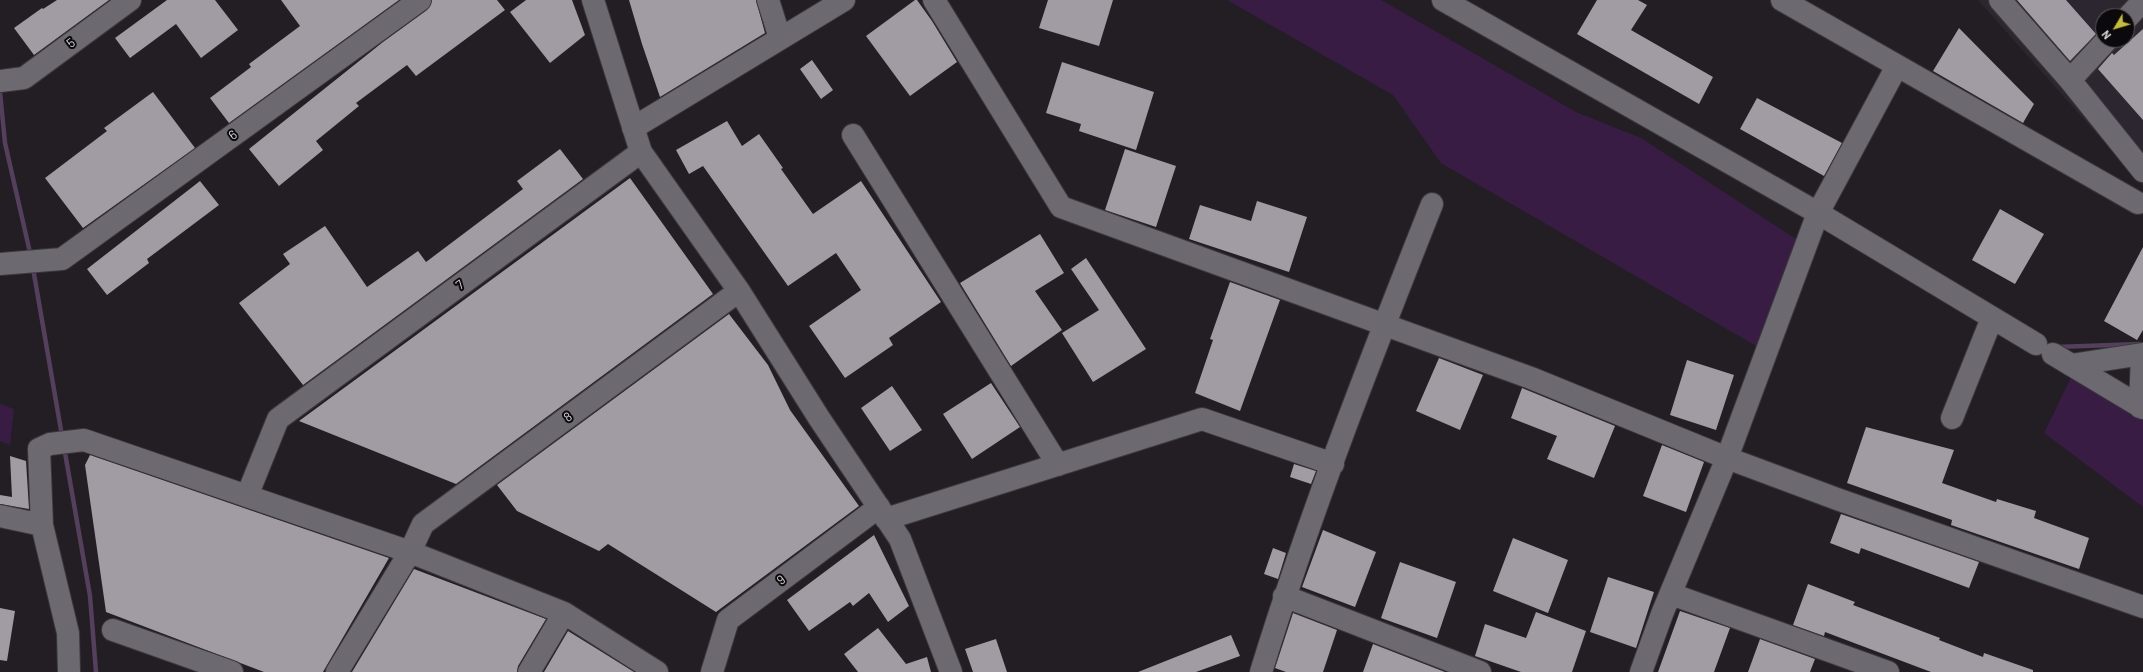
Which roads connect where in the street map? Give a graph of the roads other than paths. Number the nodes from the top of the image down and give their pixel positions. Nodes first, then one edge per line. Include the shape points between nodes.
1 (130, 0) edge
2 (420, 0) edge
3 (593, 0) edge
4 (768, 0) edge
5 (844, 0) edge
6 (934, 0) edge
7 (1443, 0) edge
8 (1782, 0) edge
9 (2000, 0) edge
10 (2143, 1) edge
11 (2135, 10) edge
12 (780, 38) junction
13 (2100, 48) edge
14 (1897, 66) junction
15 (4, 80) edge
16 (2070, 80) junction
17 (633, 128) junction
18 (853, 135) dead end
19 (641, 152) junction
20 (2143, 171) edge
21 (2138, 203) dead end
22 (1432, 204) dead end
23 (1818, 213) junction
24 (0, 264) edge
25 (739, 291) junction
26 (1992, 318) junction
27 (1384, 325) junction
28 (2054, 354) junction
29 (2142, 407) edge
30 (1952, 418) dead end
31 (1727, 458) junction
32 (1333, 464) junction
33 (1058, 465) junction
34 (247, 496) junction
35 (883, 513) junction
36 (0, 516) edge
37 (42, 525) junction
38 (410, 552) junction
39 (1671, 594) junction
40 (1284, 596) junction
41 (2143, 607) edge
42 (564, 613) junction
43 (112, 630) dead end
44 (69, 672) edge
45 (232, 672) edge
46 (337, 672) edge
47 (529, 672) edge
48 (657, 672) edge
49 (712, 672) edge
50 (951, 672) edge
51 (1261, 672) edge
52 (1480, 672) edge
53 (1641, 672) edge
54 (1888, 672) edge

1 - 15 street, 5 via 24,78
2 - 24 street, 6 via 62,259
3 - 17 street
4 - 12 street
5 - 12 street
6 - 27 street via 1061,207
7 - 23 street
8 - 14 street
9 - 16 street
10 - 11 street
12 - 17 street
13 - 16 street
14 - 21 street
14 - 23 street
16 - 20 street
17 - 19 street
18 - 33 street
19 - 25 street
19 - 34 street, 7 via 278,419
22 - 27 street
23 - 26 street
23 - 31 street
25 - 35 street
25 - 38 street, 8 via 423,524
26 - 28 street
26 - 30 street
27 - 31 street via 1531,378
27 - 32 street
28 - 29 street
28 - 29 street via 2142,354
31 - 39 street
31 - 41 street
32 - 33 street, 9 via 1202,419
32 - 40 street
33 - 35 street, 9
34 - 37 street via 84,440 50,444 39,449
34 - 38 street
35 - 49 street, 9 via 728,620
35 - 50 street via 900,539
36 - 37 street
37 - 44 street via 68,633
38 - 42 street
38 - 46 street, 8
39 - 53 street
39 - 54 street
40 - 51 street
40 - 52 street
42 - 47 street
42 - 48 street
43 - 45 street

